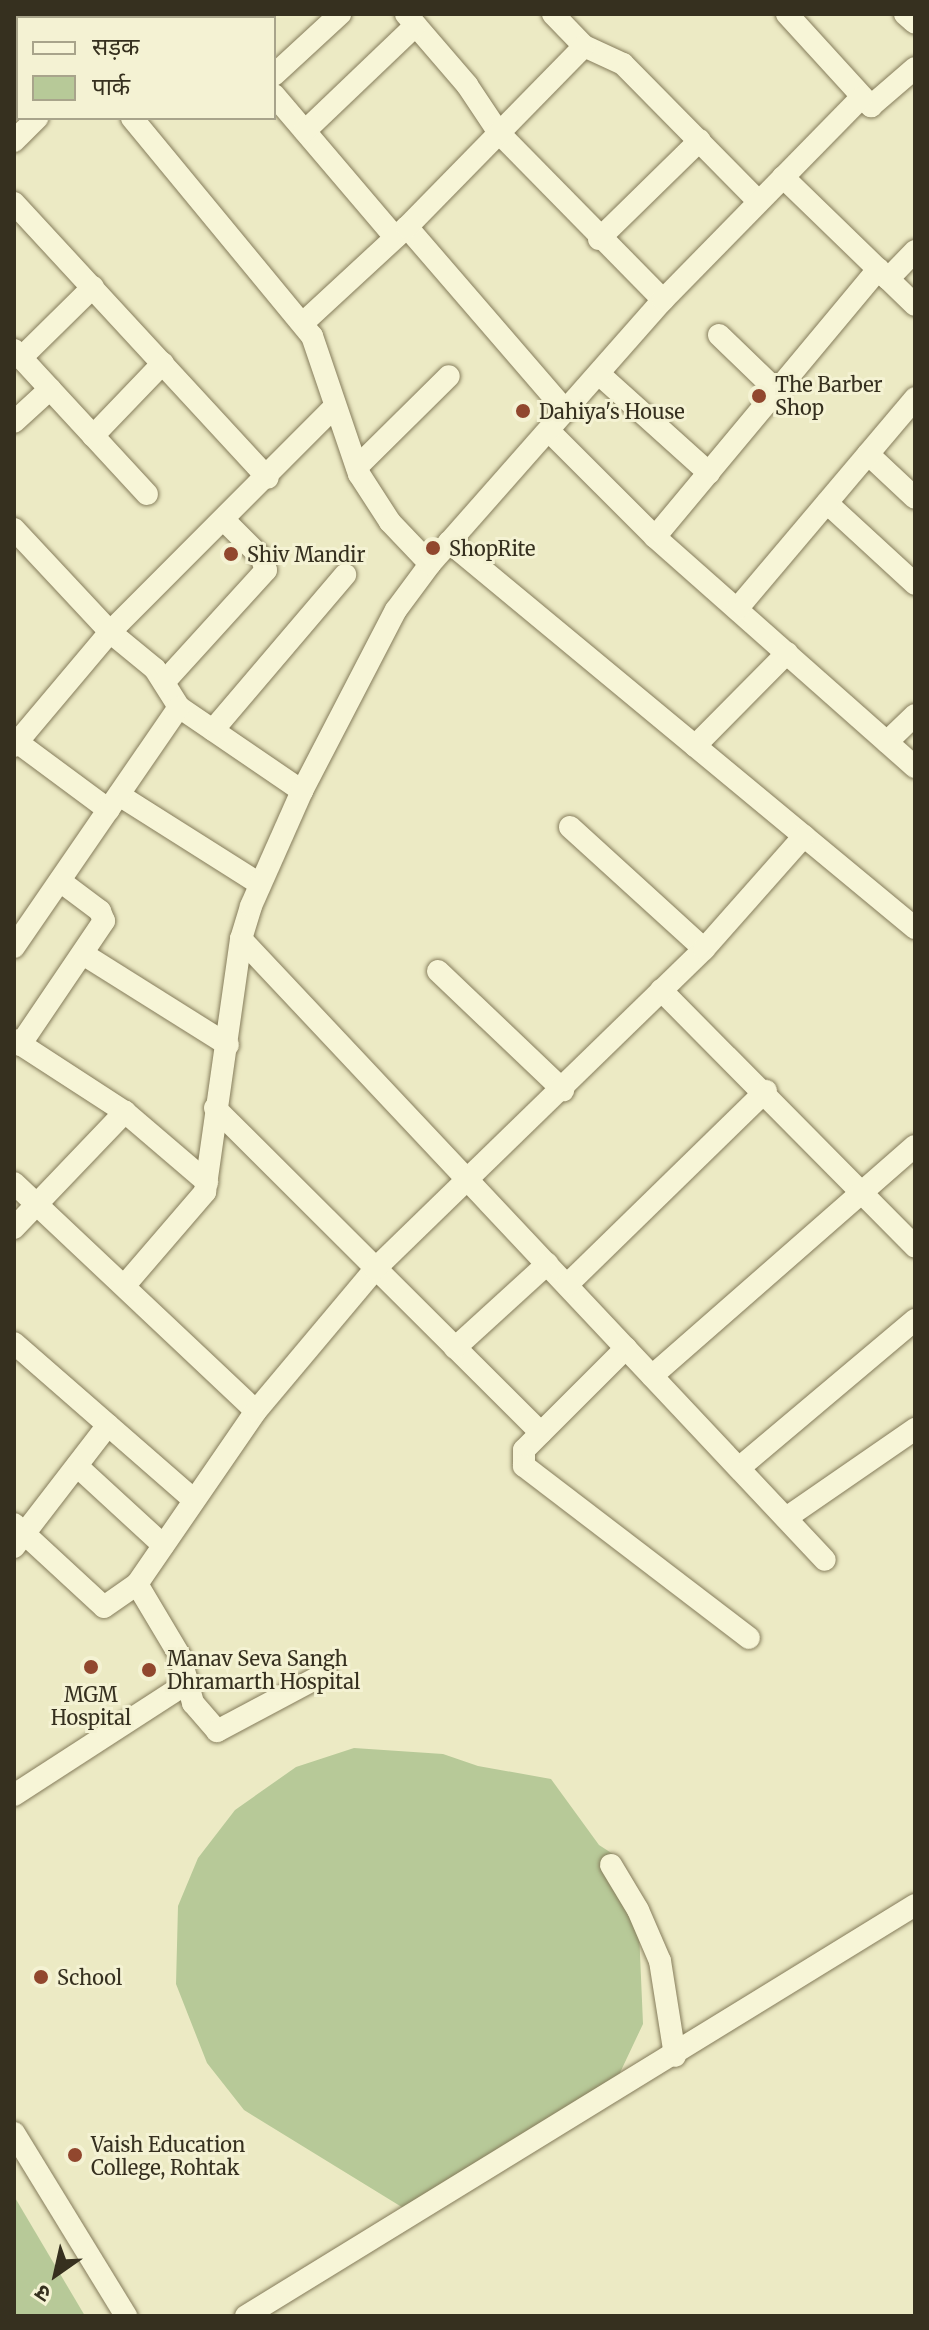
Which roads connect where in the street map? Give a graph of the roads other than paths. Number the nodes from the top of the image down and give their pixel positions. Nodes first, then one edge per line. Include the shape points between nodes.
1 (340, 14) edge
2 (553, 14) edge
3 (787, 14) edge
4 (905, 14) edge
5 (411, 20) edge
6 (915, 23) edge
7 (584, 46) junction
8 (915, 68) edge
9 (276, 73) edge
10 (276, 97) edge
11 (861, 98) junction
12 (35, 120) edge
13 (134, 120) edge
14 (305, 131) junction
15 (499, 133) junction
16 (700, 140) junction
17 (14, 141) edge
18 (783, 177) junction
19 (757, 200) junction
20 (14, 203) edge
21 (401, 232) junction
22 (599, 239) junction
23 (915, 251) edge
24 (883, 274) junction
25 (93, 287) junction
26 (663, 300) junction
27 (915, 305) edge
28 (303, 323) junction
29 (719, 335) dead end
30 (18, 354) edge
31 (163, 363) junction
32 (599, 374) junction
33 (449, 376) dead end
34 (50, 389) junction
35 (777, 391) junction
36 (915, 398) edge
37 (333, 408) junction
38 (566, 411) junction
39 (14, 422) edge
40 (549, 431) junction
41 (93, 436) junction
42 (868, 454) junction
43 (357, 467) junction
44 (709, 473) junction
45 (268, 478) junction
46 (147, 494) dead end
47 (915, 498) edge
48 (827, 503) junction
49 (224, 520) junction
50 (14, 529) edge
51 (655, 537) junction
52 (449, 542) junction
53 (430, 564) junction
54 (345, 575) dead end
55 (915, 584) edge
56 (737, 609) junction
57 (110, 632) junction
58 (787, 653) junction
59 (165, 681) junction
60 (179, 707) junction
61 (915, 715) edge
62 (213, 730) junction
63 (887, 742) junction
64 (16, 744) edge
65 (695, 746) junction
66 (915, 767) edge
67 (302, 791) junction
68 (114, 802) junction
69 (570, 827) dead end
70 (804, 836) junction
71 (60, 881) junction
72 (260, 884) junction
73 (912, 920) edge
74 (241, 939) junction
75 (16, 941) edge
76 (704, 949) junction
77 (83, 954) junction
78 (438, 971) dead end
79 (661, 990) junction
80 (17, 1042) edge
81 (228, 1045) junction
82 (563, 1090) junction
83 (766, 1091) junction
84 (215, 1108) junction
85 (125, 1112) junction
86 (915, 1146) edge
87 (469, 1181) junction
88 (207, 1182) junction
89 (14, 1183) edge
90 (862, 1192) junction
91 (37, 1204) junction
92 (14, 1228) edge
93 (915, 1247) edge
94 (547, 1264) junction
95 (375, 1269) junction
96 (125, 1285) junction
97 (567, 1285) junction
98 (915, 1320) edge
99 (14, 1343) edge
100 (455, 1348) junction
101 (626, 1348) junction
102 (652, 1376) junction
103 (256, 1411) junction
104 (108, 1425) junction
105 (915, 1429) edge
106 (541, 1433) junction
107 (77, 1466) junction
108 (739, 1468) junction
109 (194, 1500) junction
110 (786, 1518) junction
111 (18, 1535) edge
112 (163, 1545) junction
113 (825, 1560) dead end
114 (137, 1584) junction
115 (749, 1638) dead end
116 (326, 1673) dead end
117 (189, 1682) junction
118 (14, 1795) edge
119 (611, 1865) dead end
120 (915, 1905) edge
121 (675, 2056) junction
122 (16, 2143) edge
123 (126, 2316) edge
124 (246, 2316) edge

1 - 9 street
2 - 7 street
3 - 11 street
4 - 6 street
5 - 14 street
5 - 15 street
7 - 15 street
7 - 16 street via 618,60
8 - 11 street via 875,106
10 - 14 street
11 - 18 street
12 - 17 street
13 - 28 street
14 - 21 street
15 - 21 street
15 - 22 street
16 - 19 street
16 - 22 street
18 - 19 street
18 - 24 street
19 - 26 street
20 - 25 street
21 - 28 street
21 - 38 street
22 - 26 street
23 - 24 street
24 - 27 street
24 - 35 street
25 - 30 street
25 - 31 street
26 - 32 street
28 - 37 street via 322,360
29 - 35 street
30 - 34 street
31 - 41 street
31 - 45 street
32 - 38 street
32 - 44 street
33 - 43 street
34 - 39 street
34 - 41 street
35 - 44 street
36 - 42 street
37 - 43 street
37 - 45 street
38 - 40 street
40 - 51 street
40 - 52 street
41 - 46 street
42 - 47 street
42 - 48 street
43 - 53 street via 390,522
44 - 51 street
45 - 49 street
48 - 55 street
48 - 56 street
49 - 57 street
49 - 59 street via 261,557 266,570
50 - 57 street
51 - 56 street
52 - 53 street
52 - 65 street
53 - 67 street via 396,610
54 - 62 street
56 - 58 street
57 - 59 street
57 - 64 street
58 - 63 street
58 - 65 street
59 - 60 street
60 - 62 street
60 - 68 street
61 - 63 street
62 - 67 street
63 - 66 street
64 - 68 street
65 - 70 street
67 - 72 street
68 - 71 street
68 - 72 street
69 - 76 street
70 - 73 street
70 - 76 street
71 - 75 street
71 - 77 street via 104,917
72 - 74 street
74 - 81 street
74 - 87 street
76 - 79 street
77 - 80 street
77 - 81 street
78 - 82 street
79 - 82 street
79 - 83 street
80 - 85 street
81 - 84 street
82 - 87 street
83 - 90 street
83 - 97 street
84 - 88 street
84 - 95 street
85 - 88 street
85 - 91 street
86 - 90 street
87 - 94 street
87 - 95 street
88 - 96 street via 198,1204
89 - 91 street
90 - 93 street
90 - 102 street
91 - 92 street
91 - 96 street
94 - 97 street
94 - 100 street
95 - 100 street
95 - 103 street
96 - 103 street
97 - 101 street
98 - 108 street
99 - 104 street
100 - 106 street
101 - 102 street
101 - 106 street
102 - 108 street
103 - 109 street
104 - 107 street
104 - 109 street
105 - 110 street
106 - 115 street via 521,1456 529,1473
107 - 111 street
107 - 112 street
108 - 110 street
109 - 112 street
110 - 113 street
111 - 114 street via 104,1607
112 - 114 street
114 - 117 street
116 - 117 street via 222,1731 205,1722
117 - 118 street
119 - 121 street via 660,1961
120 - 121 street
121 - 124 street
122 - 123 street

